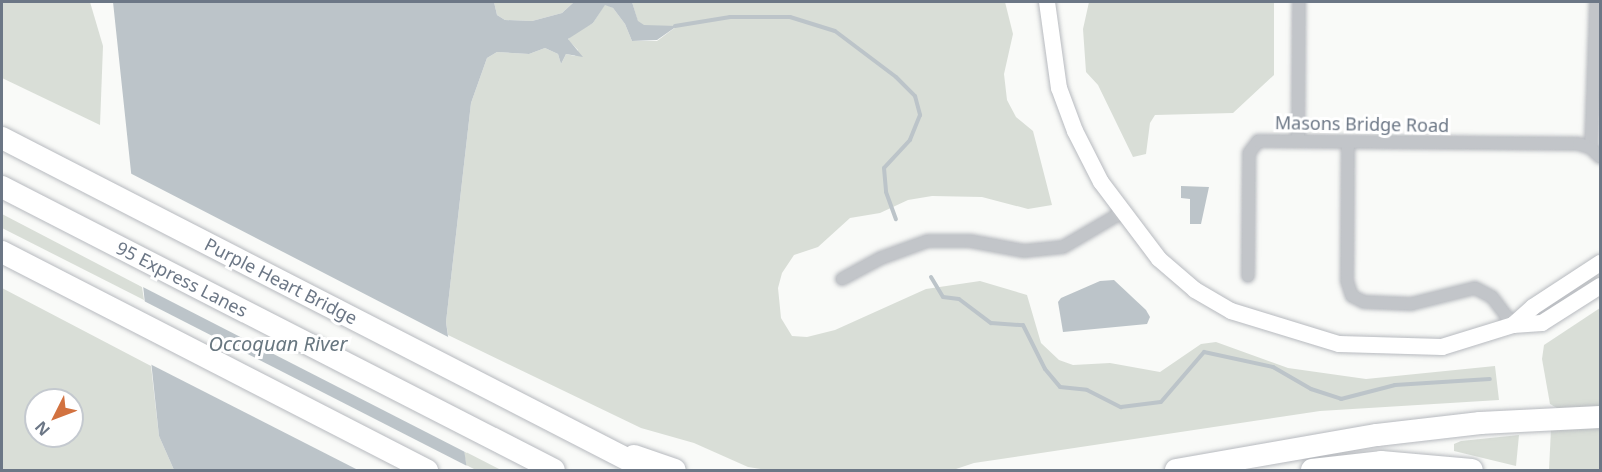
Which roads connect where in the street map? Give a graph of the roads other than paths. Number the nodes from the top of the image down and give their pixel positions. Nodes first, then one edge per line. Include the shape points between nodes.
1 (1047, 2) edge
2 (1299, 2) edge
3 (1596, 2) edge
4 (2, 138) edge
5 (1298, 141) junction
6 (1348, 142) junction
7 (1596, 152) edge
8 (2, 187) edge
9 (1121, 213) junction
10 (2, 252) edge
11 (1600, 263) edge
12 (1248, 276) dead end
13 (842, 279) dead end
14 (1600, 286) edge
15 (1513, 325) junction
16 (1600, 417) edge
17 (590, 440) junction
18 (546, 467) edge
19 (427, 471) edge
20 (648, 471) edge
21 (675, 471) edge
22 (1176, 471) edge
23 (1312, 471) edge
24 (1472, 471) edge

1 - 9 street via 1050,41 1062,96 1088,158
2 - 5 street
3 - 7 street
4 - 17 highway, Purple Heart Bridge
5 - 6 street, Masons Bridge Road
5 - 12 street, Masons Bridge Road via 1261,140 1250,147
6 - 7 street, Masons Bridge Road via 1580,144
6 - 15 street via 1347,281 1352,296 1364,302 1419,304 1475,288 1492,297
8 - 18 highway, 95 Express Lanes
9 - 13 street via 1063,247 1024,251 970,241 928,241 888,255
9 - 15 street via 1159,260 1195,290 1249,319 1314,339 1384,349 1442,347
10 - 19 highway
11 - 15 street via 1533,307
14 - 15 street via 1542,323
16 - 22 highway via 1377,435
17 - 20 highway
17 - 21 highway
23 - 24 highway via 1381,462

